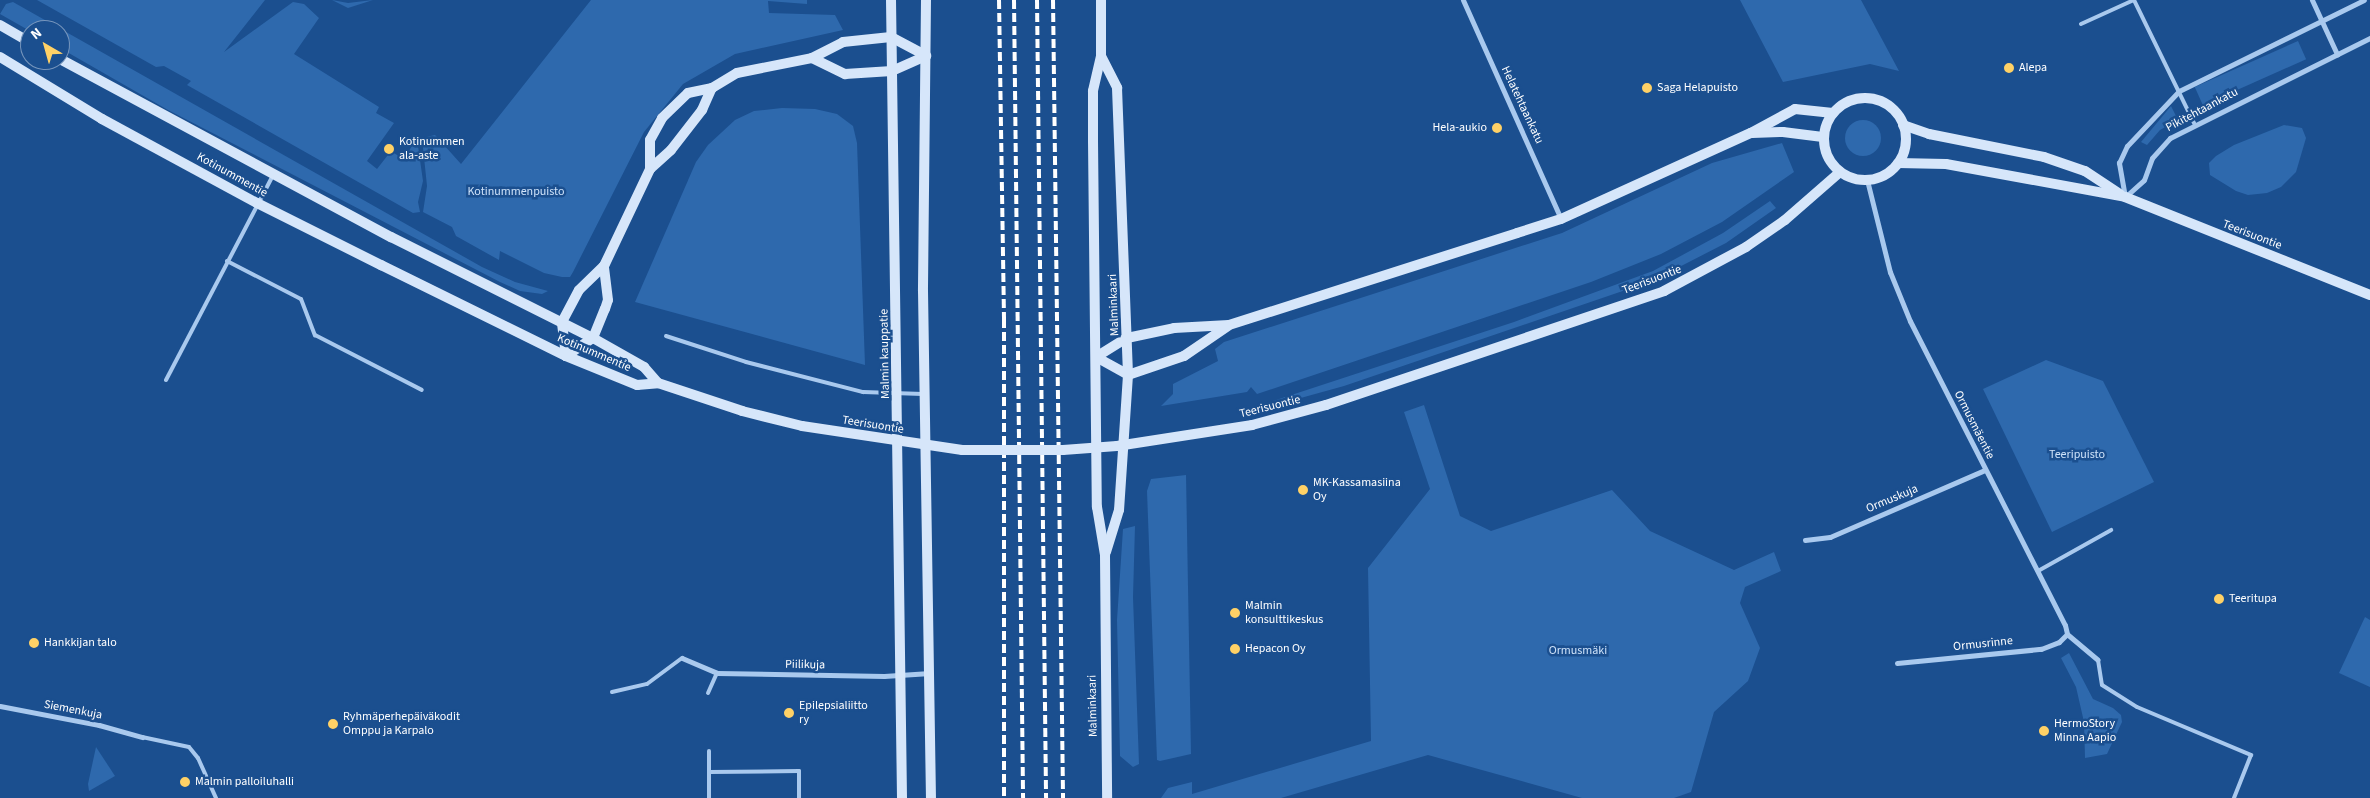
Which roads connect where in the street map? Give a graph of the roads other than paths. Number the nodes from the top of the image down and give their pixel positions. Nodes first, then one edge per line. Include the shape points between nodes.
1 (891, 0) edge
2 (926, 0) edge
3 (1101, 0) edge
4 (1462, 0) edge
5 (2134, 0) edge
6 (2312, 0) edge
7 (2364, 0) edge
8 (2321, 20) junction
9 (2081, 24) dead end
10 (0, 25) edge
11 (20, 36) edge
12 (890, 37) junction
13 (2370, 38) edge
14 (2337, 54) junction
15 (926, 56) junction
16 (1101, 56) junction
17 (0, 57) edge
18 (812, 58) junction
19 (70, 64) edge
20 (892, 71) junction
21 (712, 88) junction
22 (2179, 91) junction
23 (1833, 113) junction
24 (2194, 123) junction
25 (1903, 126) junction
26 (1751, 133) junction
27 (1824, 137) junction
28 (1898, 163) junction
29 (650, 169) junction
30 (1840, 172) junction
31 (273, 176) junction
32 (1867, 180) junction
33 (2125, 197) junction
34 (257, 203) junction
35 (1561, 219) junction
36 (227, 261) junction
37 (604, 266) junction
38 (2370, 295) edge
39 (562, 322) junction
40 (1229, 325) junction
41 (666, 336) dead end
42 (593, 338) junction
43 (1127, 338) junction
44 (566, 356) junction
45 (1096, 357) junction
46 (1128, 374) junction
47 (166, 380) dead end
48 (658, 383) junction
49 (422, 390) dead end
50 (898, 393) junction
51 (925, 394) junction
52 (1985, 470) junction
53 (2111, 530) dead end
54 (1805, 540) dead end
55 (1105, 555) junction
56 (2038, 571) junction
57 (2067, 634) junction
58 (682, 658) joint
59 (2098, 660) joint
60 (1898, 663) dead end
61 (930, 673) junction
62 (717, 674) junction
63 (901, 674) junction
64 (612, 692) dead end
65 (708, 693) dead end
66 (0, 706) edge
67 (142, 737) joint
68 (709, 751) dead end
69 (709, 772) junction
70 (216, 798) edge
71 (709, 798) edge
72 (799, 798) edge
73 (902, 798) edge
74 (931, 798) edge
75 (1107, 798) edge
76 (2234, 798) edge

1 - 12 main road, Malmin kauppatie
2 - 15 main road
3 - 16 main road, Malminkaari
4 - 35 street, Helatehtaankatu
5 - 9 lane
5 - 22 lane
6 - 8 street
7 - 8 street, Pikitehtaankatu
8 - 14 street
8 - 22 street, Pikitehtaankatu
10 - 11 main road
12 - 15 main road
12 - 18 main road via 843,42
12 - 20 main road, Malmin kauppatie
13 - 14 street, Pikitehtaankatu
14 - 24 street, Pikitehtaankatu
15 - 20 main road
15 - 51 main road via 922,291
16 - 43 main road, Malminkaari via 1117,88
16 - 45 main road, Malminkaari via 1093,91
17 - 34 main road, Kotinummentie via 102,119
18 - 20 main road via 845,74
18 - 21 main road via 737,73
19 - 31 main road, Kotinummentie
20 - 50 main road, Malmin kauppatie
21 - 29 main road via 702,110 671,150
21 - 29 main road via 688,93 662,118 650,140
22 - 24 lane
22 - 33 street, Pikitehtaankatu via 2127,146 2119,163
23 - 25 main road via 1847,102 1872,99 1888,105
23 - 26 main road via 1795,109
23 - 27 main road
24 - 33 street, Pikitehtaankatu via 2160,146 2144,180
25 - 28 main road via 1904,149
25 - 33 main road, Teerisuontie via 2044,157 2085,171
26 - 27 main road via 1783,132
26 - 35 main road
27 - 30 main road via 1826,153
28 - 32 main road via 1884,175
28 - 33 main road, Teerisuontie via 1946,164
29 - 37 main road
30 - 32 main road
30 - 48 main road, Teerisuontie, bridge via 1785,220 1746,248 1664,291 1364,393 1252,425 1117,446 1063,450 962,450 802,426 742,411
31 - 34 lane
31 - 39 main road, Kotinummentie
32 - 52 street, Ormusmäentie via 1890,272
33 - 38 main road, Teerisuontie
34 - 36 lane
34 - 44 main road, Kotinummentie
35 - 40 main road
36 - 47 lane
36 - 49 lane via 301,299 315,335
37 - 39 main road via 579,290
37 - 42 main road via 608,300
39 - 42 main road, Kotinummentie
39 - 44 main road
40 - 43 main road via 1174,328
40 - 46 main road via 1184,356
41 - 50 lane via 746,362 863,392
42 - 44 main road
42 - 48 main road, Kotinummentie via 644,367
43 - 45 main road
43 - 46 main road, Malminkaari
44 - 48 main road, Kotinummentie via 637,385
45 - 46 main road
45 - 55 main road, Malminkaari via 1097,507
46 - 55 main road, Malminkaari via 1119,510
50 - 51 lane
50 - 63 main road, Malmin kauppatie
51 - 61 main road
52 - 54 street, Ormuskuja via 1830,536
52 - 56 street, Ormusmäentie
53 - 56 lane
55 - 75 main road, Malminkaari
56 - 57 street, Ormusmäentie
57 - 59 street, Ormusmäentie
57 - 60 street, Ormusrinne via 2059,642 2041,648
58 - 62 street, Piilikuja
58 - 64 lane via 647,684
59 - 76 lane via 2102,685 2137,707 2252,755
61 - 63 street, Piilikuja
61 - 74 main road
62 - 63 street, Piilikuja
62 - 65 lane
63 - 73 main road, Malmin kauppatie
66 - 67 street, Siemenkuja via 99,725
67 - 70 lane via 189,747 198,758
68 - 69 lane
69 - 71 lane
69 - 72 lane via 799,771

